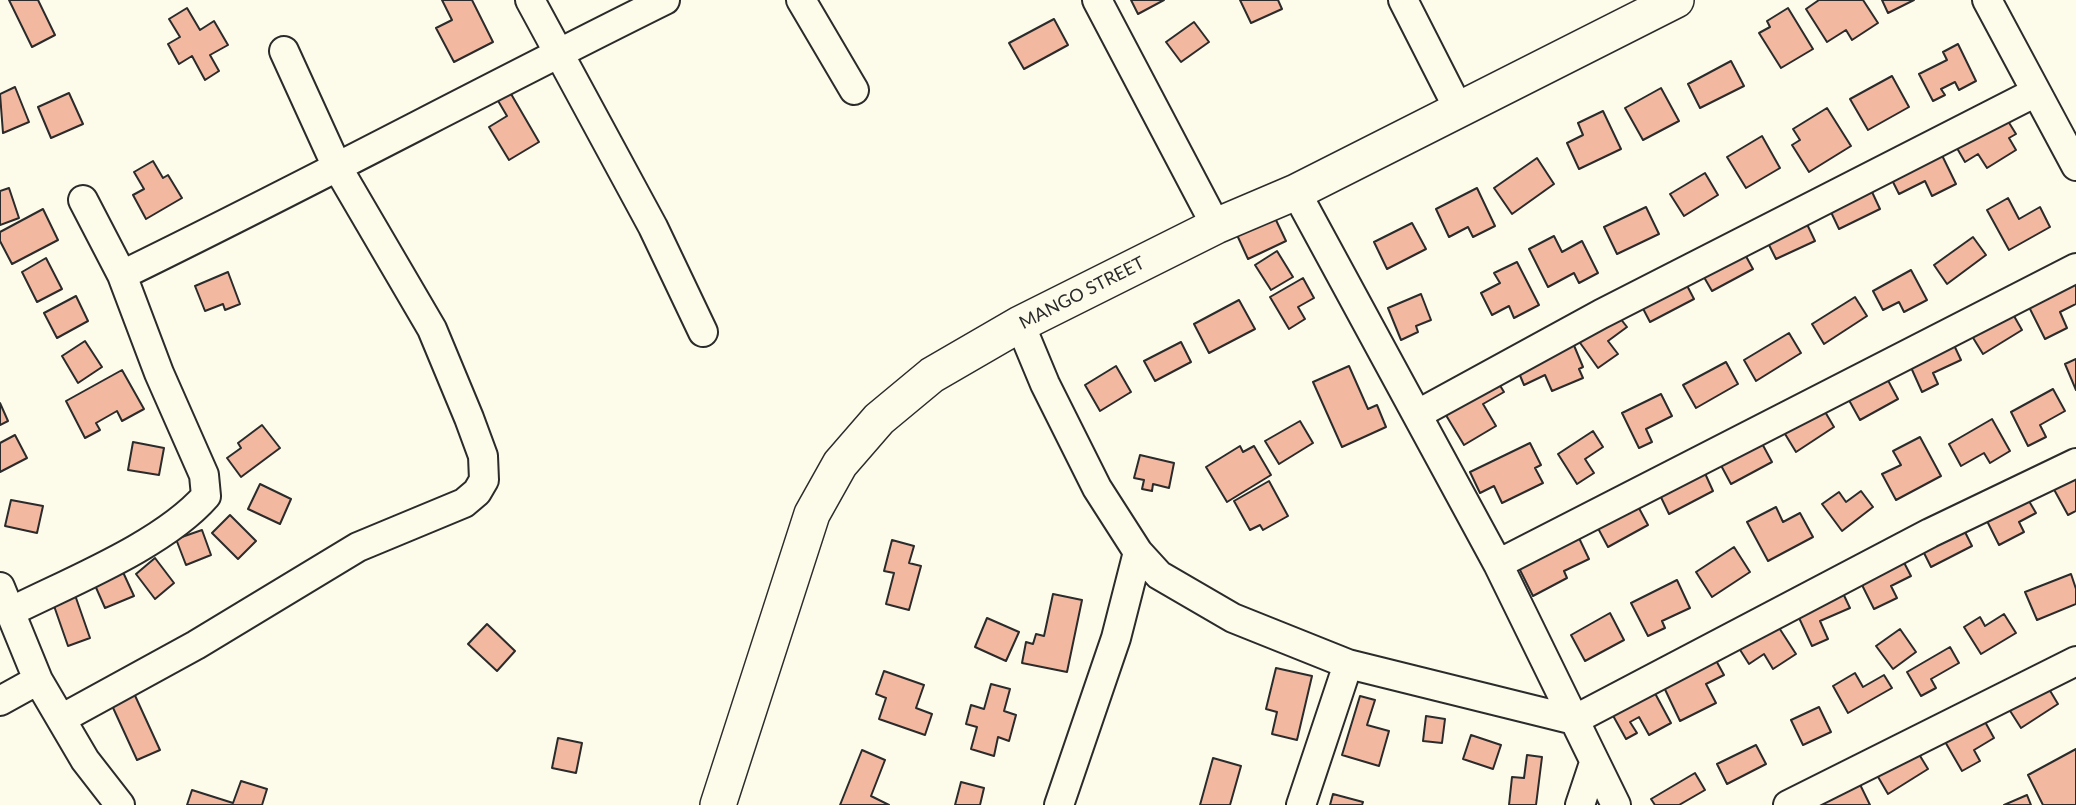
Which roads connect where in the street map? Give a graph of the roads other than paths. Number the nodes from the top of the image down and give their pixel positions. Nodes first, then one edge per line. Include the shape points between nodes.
1 (530, 0) edge
2 (665, 0) edge
3 (802, 0) edge
4 (1097, 0) edge
5 (1403, 0) edge
6 (1987, 0) edge
7 (1674, 1) edge
8 (284, 51) dead end
9 (559, 53) junction
10 (855, 90) dead end
11 (2036, 92) junction
12 (1458, 108) junction
13 (336, 165) junction
14 (2076, 166) edge
15 (1296, 192) junction
16 (83, 200) dead end
17 (1216, 226) junction
18 (2076, 268) edge
19 (122, 275) junction
20 (1020, 324) junction
21 (703, 332) dead end
22 (1418, 414) junction
23 (2076, 463) edge
24 (1138, 552) junction
25 (1498, 565) junction
26 (6, 599) edge
27 (2076, 661) edge
28 (1348, 664) junction
29 (38, 680) junction
30 (0, 701) edge
31 (61, 719) junction
32 (1574, 720) junction
33 (1594, 763) junction
34 (120, 805) edge
35 (719, 805) edge
36 (1059, 805) edge
37 (1301, 805) edge
38 (1580, 805) edge
39 (1616, 805) edge
40 (1788, 805) edge

1 - 9 street
2 - 9 street
3 - 10 street
4 - 17 street
5 - 12 street
6 - 11 street
7 - 12 main road, MANGO STREET
8 - 13 street
9 - 13 street
9 - 21 street via 653,227
11 - 14 street
11 - 22 street via 1601,314
12 - 15 main road, MANGO STREET
13 - 19 street via 264,206
13 - 31 street via 432,329 483,456 484,480 464,503 358,547 197,645
15 - 17 main road, MANGO STREET
15 - 22 street
16 - 19 street
17 - 20 main road, MANGO STREET
18 - 25 street
19 - 26 street via 204,475 206,496 152,539
20 - 24 street via 1097,488
20 - 35 main road, MANGO STREET via 932,374 879,419 840,464 812,514
22 - 25 street
23 - 32 street via 1919,539
24 - 28 street via 1159,575 1193,597
24 - 36 street via 1116,638
25 - 32 street
26 - 29 street
27 - 40 street
28 - 32 street
28 - 37 street
29 - 30 street
29 - 31 street
31 - 34 street
32 - 33 street
33 - 38 street
33 - 39 street

